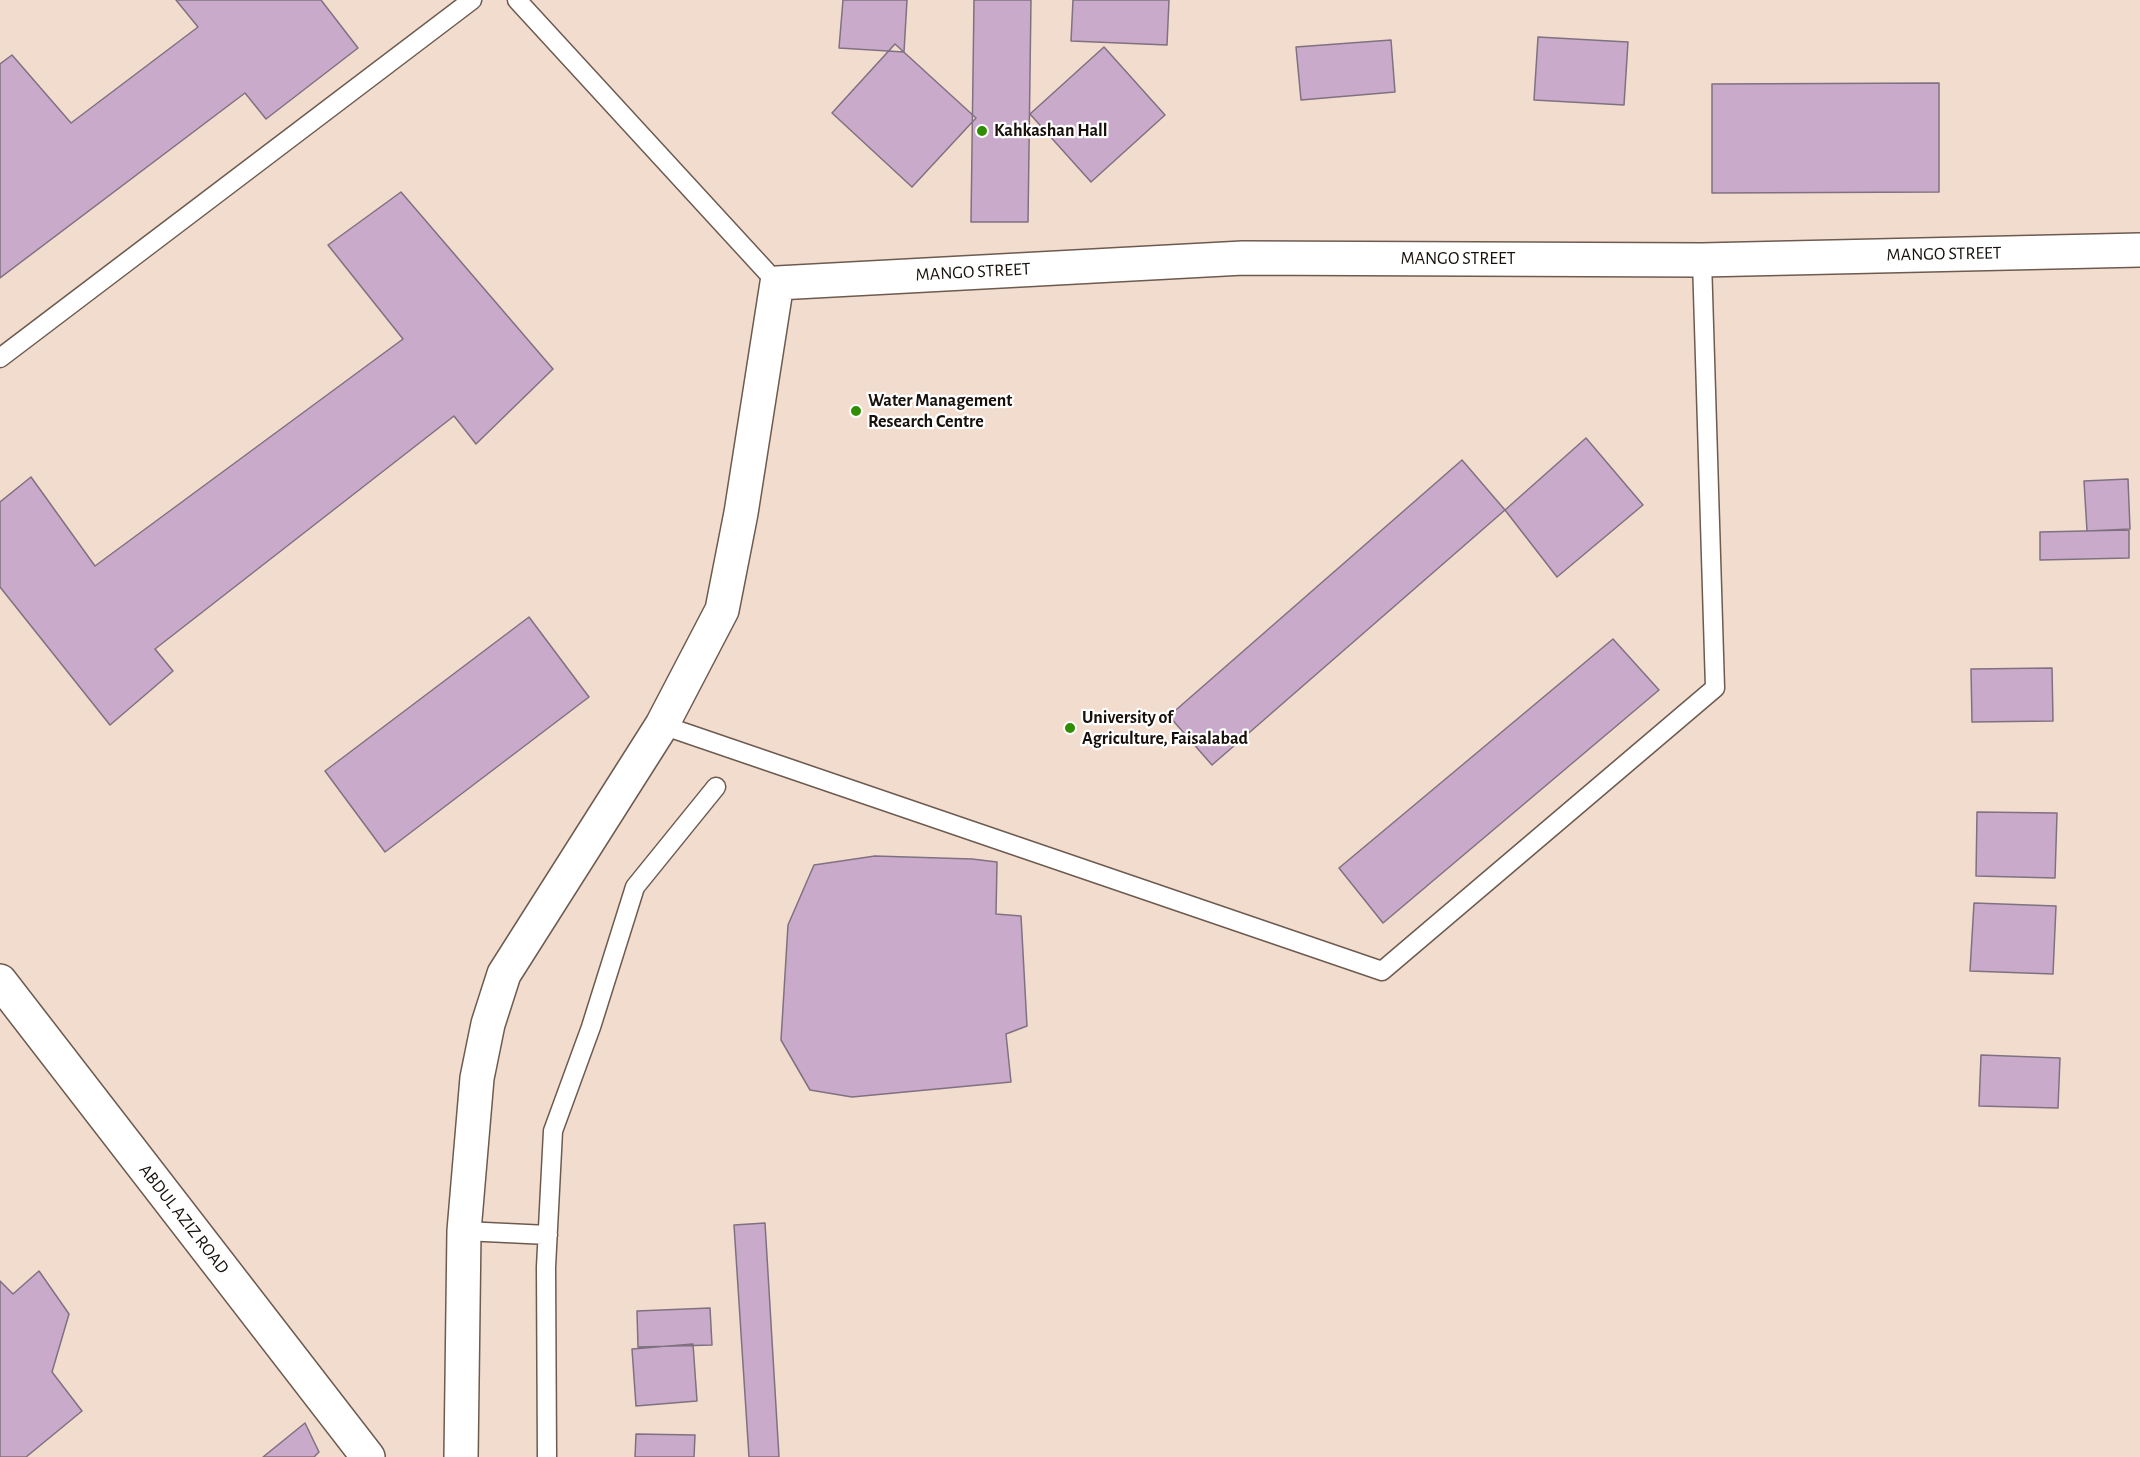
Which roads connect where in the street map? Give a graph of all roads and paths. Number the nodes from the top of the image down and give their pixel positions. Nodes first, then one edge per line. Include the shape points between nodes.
1 (472, 0) edge
2 (517, 0) edge
3 (2140, 250) edge
4 (1701, 260) junction
5 (777, 283) junction
6 (0, 358) edge
7 (662, 725) junction
8 (716, 787) dead end
9 (0, 981) edge
10 (464, 1231) junction
11 (548, 1235) junction
12 (368, 1457) edge
13 (461, 1457) edge
14 (547, 1457) edge

1 - 6 lane
2 - 5 lane
3 - 4 street, MANGO STREET
4 - 5 street, MANGO STREET via 1243,258
4 - 7 lane via 1715,688 1382,971
5 - 7 street via 722,610
7 - 10 street via 504,974 477,1078
8 - 11 lane via 635,887 554,1131
9 - 12 street, ABDUL AZIZ ROAD
10 - 11 lane
10 - 13 street
11 - 14 lane

